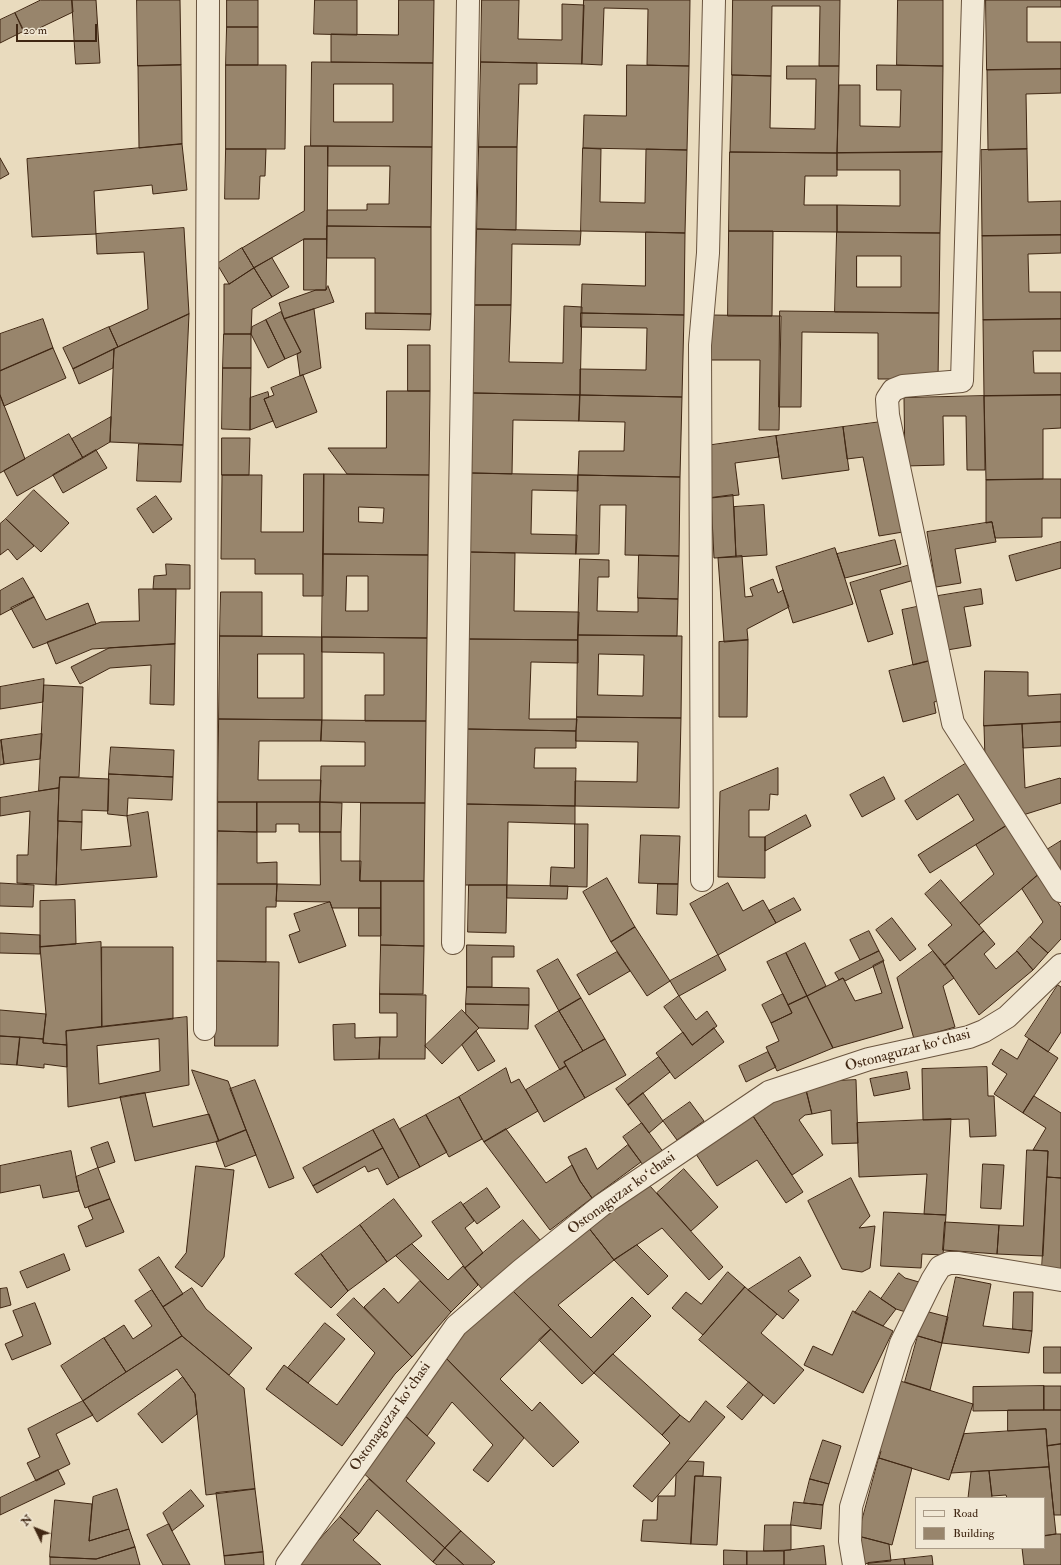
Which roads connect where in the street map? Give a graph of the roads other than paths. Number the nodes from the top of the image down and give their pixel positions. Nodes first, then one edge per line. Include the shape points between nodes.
1 (208, 0) edge
2 (468, 0) edge
3 (714, 0) edge
4 (973, 0) edge
5 (702, 880) dead end
6 (1061, 891) edge
7 (453, 943) dead end
8 (1061, 965) edge
9 (205, 1029) dead end
10 (1061, 1280) edge
11 (287, 1565) edge
12 (854, 1565) edge

1 - 9 street
2 - 7 street
3 - 5 street via 708,254 700,345
4 - 6 street via 962,381 903,386 893,390 887,399 888,415 953,723
8 - 11 street, Ostonaguzar koʻchasi via 1007,1017 984,1031 969,1037 869,1059 770,1092 602,1205 456,1326
10 - 12 street via 959,1263 949,1263 940,1267 901,1343 851,1507 850,1541

